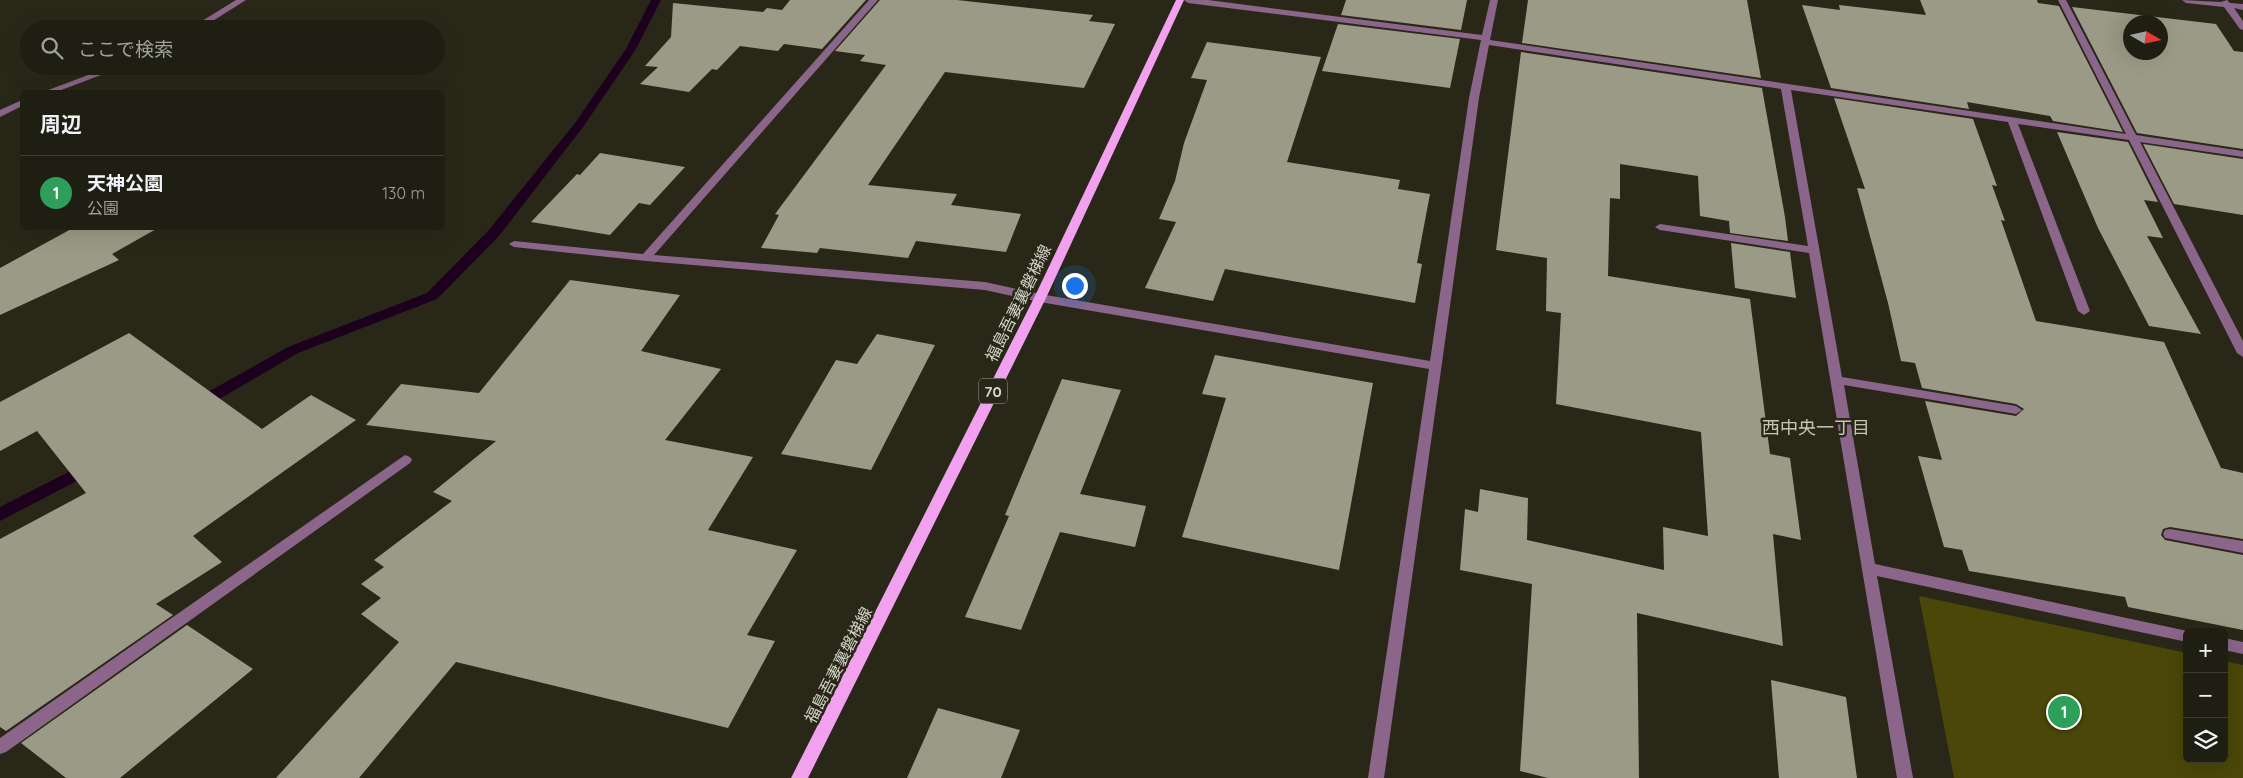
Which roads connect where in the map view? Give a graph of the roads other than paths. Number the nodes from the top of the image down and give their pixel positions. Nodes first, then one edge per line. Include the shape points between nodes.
1 (242, 0) edge
2 (874, 0) edge
3 (1180, 0) edge
4 (1188, 0) edge
5 (1494, 0) edge
6 (2062, 0) edge
7 (2186, 0) edge
8 (2225, 2) edge
9 (2243, 7) edge
10 (208, 20) edge
11 (2243, 26) edge
12 (1485, 40) junction
13 (96, 75) edge
14 (1786, 88) junction
15 (54, 90) edge
16 (20, 104) edge
17 (0, 114) edge
18 (2012, 121) junction
19 (2133, 138) junction
20 (2243, 154) edge
21 (1660, 227) dead end
22 (514, 244) dead end
23 (1814, 250) junction
24 (646, 258) junction
25 (1040, 298) junction
26 (2084, 311) dead end
27 (2243, 353) edge
28 (1436, 366) junction
29 (1837, 380) junction
30 (2016, 410) dead end
31 (405, 460) dead end
32 (2170, 534) dead end
33 (2243, 547) edge
34 (1869, 568) junction
35 (2183, 635) edge
36 (2228, 645) edge
37 (2243, 648) edge
38 (0, 747) edge
39 (799, 778) edge
40 (1376, 778) edge
41 (1905, 778) edge

1 - 10 street
2 - 24 street
3 - 25 main road, 福島吾妻裏磐梯線 / 70
4 - 12 street
5 - 12 street
6 - 19 street
7 - 8 street
8 - 9 street
8 - 11 street
12 - 14 street
12 - 28 street
13 - 15 street
14 - 18 street
14 - 23 street
16 - 17 street
18 - 19 street
18 - 26 street
19 - 20 street
19 - 27 street
21 - 23 street
22 - 24 street
23 - 29 street
24 - 25 street via 985,286
25 - 28 street
25 - 39 main road, 福島吾妻裏磐梯線 / 70
28 - 40 street
29 - 30 street
29 - 34 street
31 - 38 street
32 - 33 street
34 - 35 street
34 - 41 street
36 - 37 street

